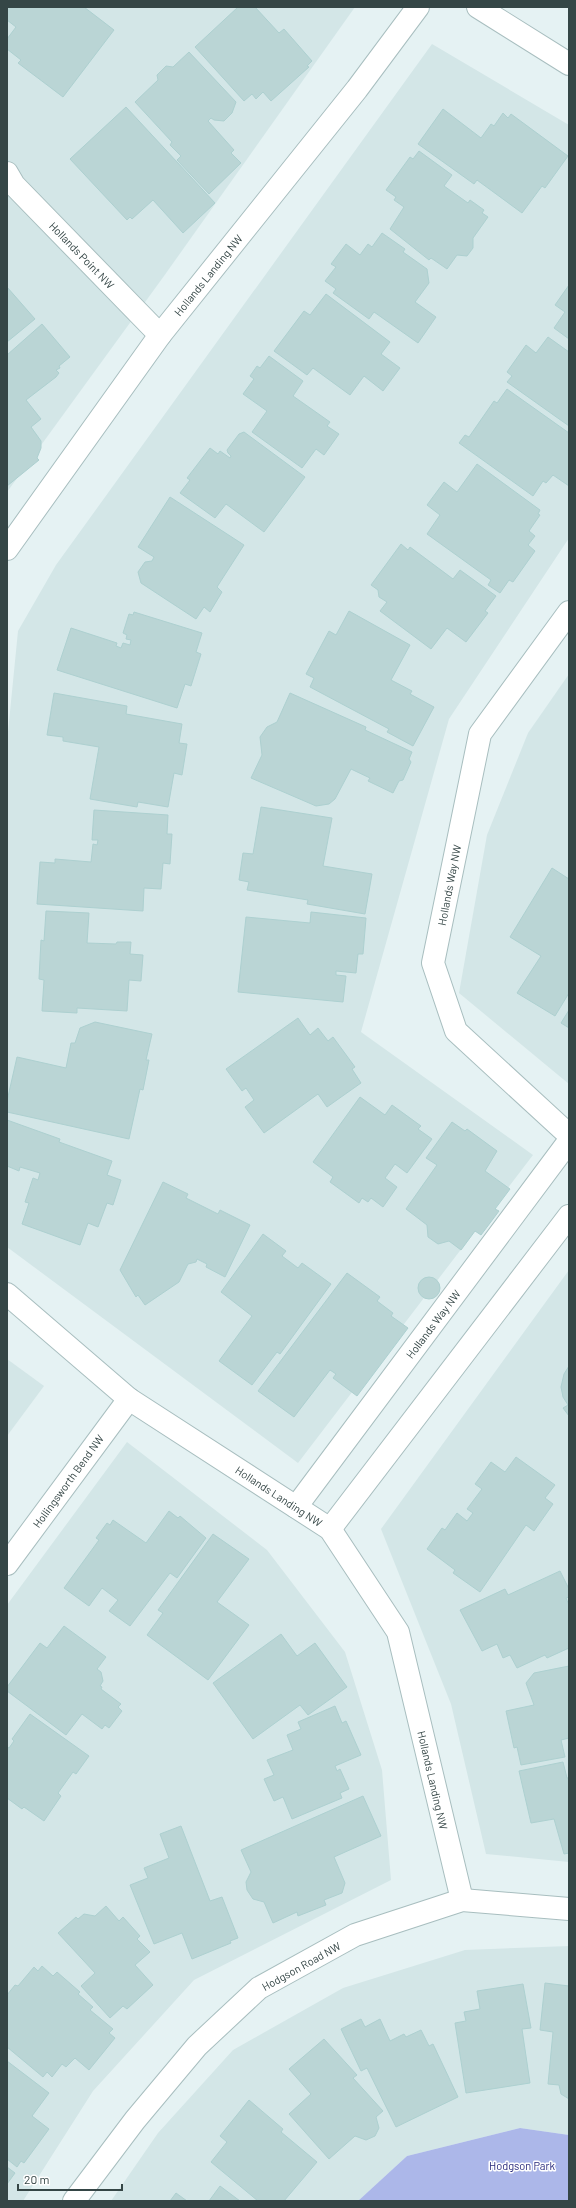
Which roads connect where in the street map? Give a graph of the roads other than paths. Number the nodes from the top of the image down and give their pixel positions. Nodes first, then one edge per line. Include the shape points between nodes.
1 (418, 7) edge
2 (478, 7) edge
3 (569, 64) edge
4 (7, 173) edge
5 (160, 335) junction
6 (7, 549) edge
7 (569, 612) edge
8 (569, 1135) edge
9 (569, 1141) edge
10 (569, 1216) edge
11 (7, 1294) edge
12 (129, 1399) junction
13 (296, 1507) junction
14 (330, 1529) junction
15 (7, 1564) edge
16 (462, 1900) junction
17 (569, 1909) edge
18 (74, 2201) edge

1 - 5 street, Hollands Landing NW via 357,89
2 - 3 street
4 - 5 street, Hollands Point NW via 14,185
5 - 6 street, Hollands Landing NW
7 - 8 street, Hollands Way NW via 480,734 433,963 456,1031
9 - 13 street, Hollands Way NW
10 - 14 street
11 - 12 street, Hollands Landing NW
12 - 13 street, Hollands Landing NW
12 - 15 street, Hollingsworth Bend NW
13 - 14 street, Hollands Landing NW
14 - 16 street, Hollands Landing NW via 398,1632
16 - 17 street, Hodgson Road NW
16 - 18 street, Hodgson Road NW via 355,1935 259,1988 197,2046 135,2120

